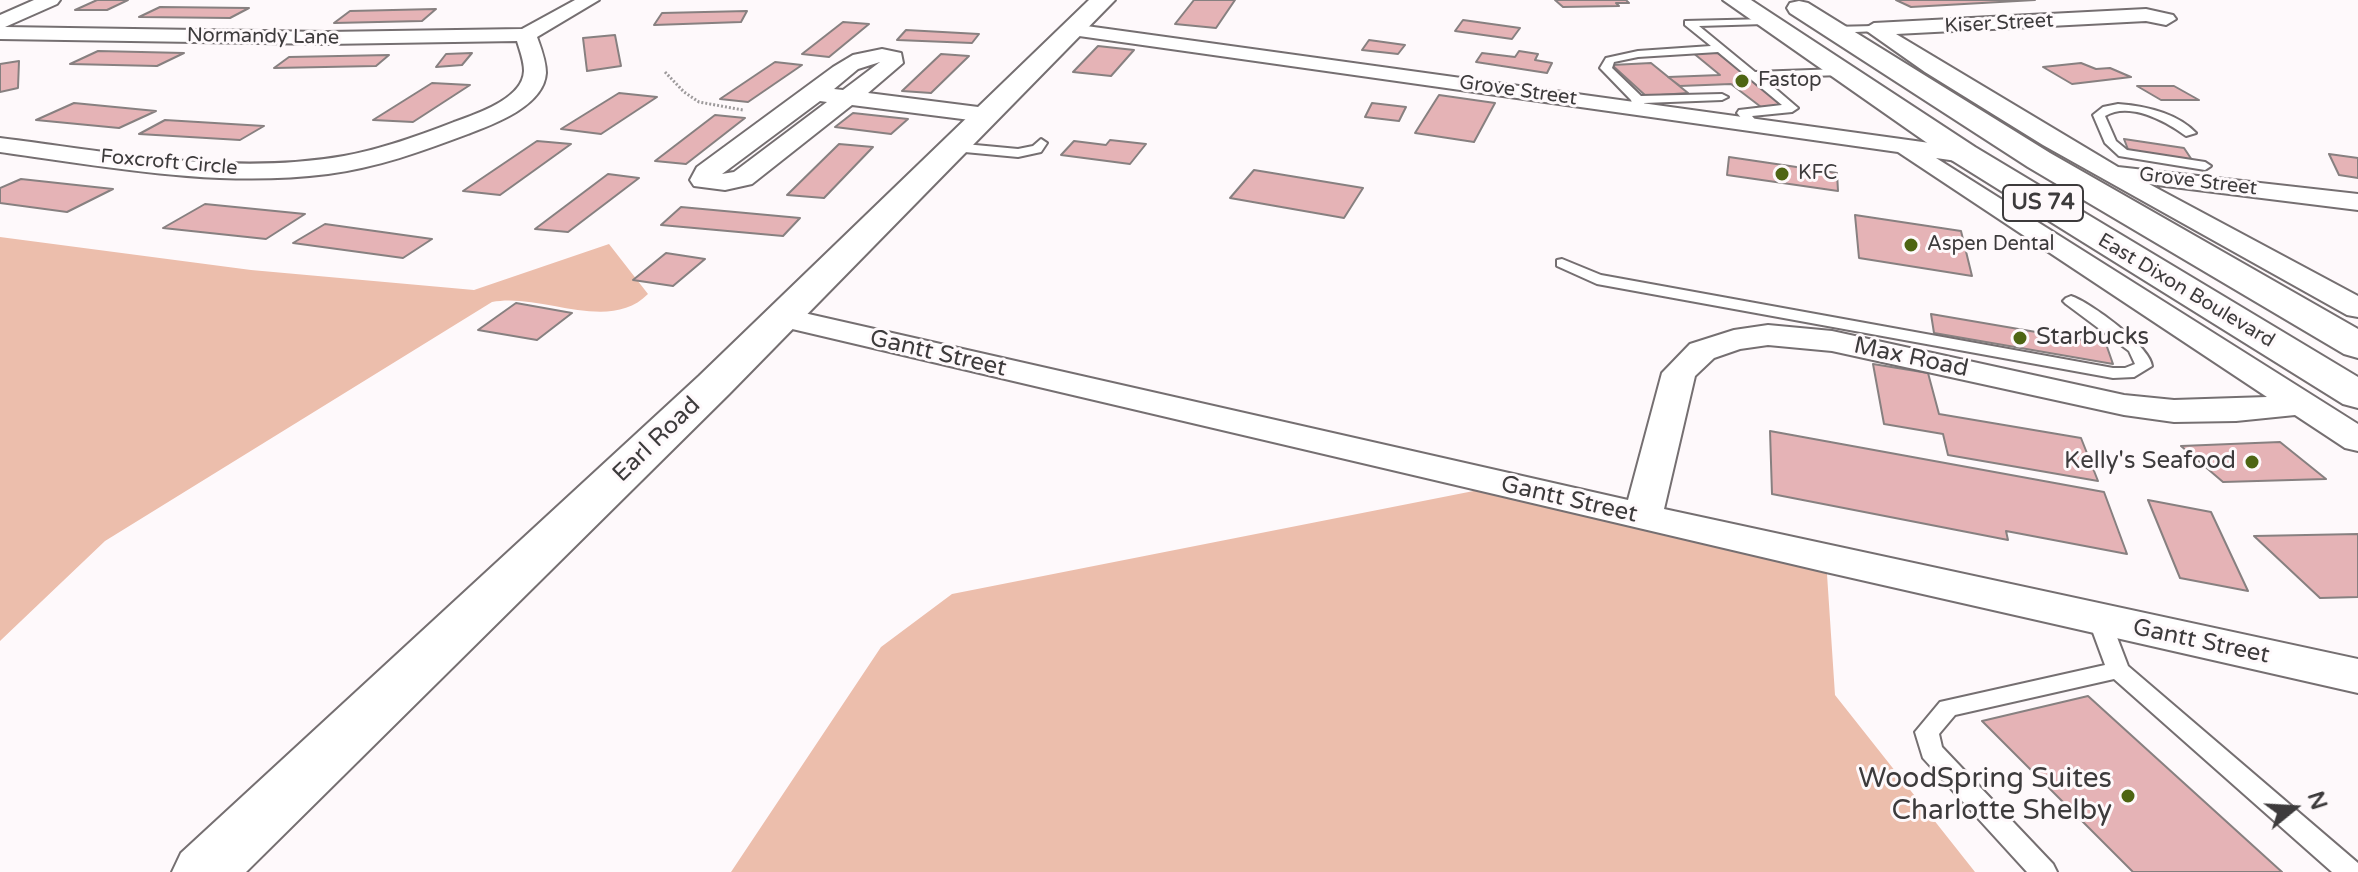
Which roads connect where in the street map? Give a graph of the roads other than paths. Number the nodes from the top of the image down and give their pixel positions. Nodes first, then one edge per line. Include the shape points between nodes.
1 (50, 0) edge
2 (589, 0) edge
3 (1103, 0) edge
4 (1735, 0) edge
5 (1815, 16) edge
6 (1777, 17) edge
7 (2166, 19) dead end
8 (0, 22) edge
9 (1874, 29) junction
10 (1072, 30) junction
11 (0, 33) edge
12 (526, 35) junction
13 (1721, 49) junction
14 (1839, 72) junction
15 (1753, 75) junction
16 (815, 93) junction
17 (850, 98) junction
18 (1698, 98) junction
19 (1639, 104) junction
20 (1717, 107) junction
21 (986, 115) junction
22 (1752, 123) junction
23 (2190, 133) dead end
24 (1041, 143) dead end
25 (0, 145) edge
26 (1898, 145) junction
27 (954, 147) junction
28 (1964, 154) junction
29 (2039, 160) junction
30 (2205, 166) dead end
31 (2109, 171) junction
32 (2358, 202) edge
33 (1562, 263) dead end
34 (2071, 301) dead end
35 (2284, 305) junction
36 (2358, 308) edge
37 (782, 317) junction
38 (2358, 346) edge
39 (2358, 395) edge
40 (2299, 404) junction
41 (2358, 440) edge
42 (1643, 517) junction
43 (2099, 619) junction
44 (2118, 670) junction
45 (2358, 676) edge
46 (204, 872) edge
47 (2044, 872) edge
48 (2350, 872) edge

1 - 8 street
2 - 12 street
3 - 10 main road, Earl Road
4 - 6 main road, East Dixon Boulevard / US 74
5 - 6 main road, East Dixon Boulevard / US 74
5 - 9 lane, Kiser Street
5 - 29 main road, East Dixon Boulevard / US 74
6 - 13 lane via 1689,23
6 - 14 main road, East Dixon Boulevard / US 74
6 - 29 main road via 1829,53 1994,147
7 - 9 street, Kiser Street via 2146,15
9 - 31 street
10 - 19 street, Grove Street
10 - 21 main road, Earl Road
11 - 12 street, Normandy Lane
12 - 25 street, Foxcroft Circle via 533,81 508,107 419,144 343,163 215,171
13 - 15 lane
13 - 19 lane via 1610,60 1606,68
14 - 15 lane
14 - 28 main road, East Dixon Boulevard / US 74
15 - 22 lane via 1792,109 1743,113
16 - 17 street
16 - 17 street via 861,58 893,58
16 - 17 street via 703,180 743,178
17 - 21 street
18 - 19 lane
18 - 20 lane
18 - 20 lane
19 - 20 street, Grove Street
20 - 22 street, Grove Street
21 - 27 main road, Earl Road
22 - 26 street, Grove Street
23 - 30 lane via 2138,110 2111,108 2099,115 2111,143 2123,153
24 - 27 lane via 1018,153
26 - 28 street, Grove Street
26 - 40 street, East Dixon Boulevard
27 - 37 main road, Earl Road
28 - 35 main road via 2018,168 2210,277
28 - 39 main road, East Dixon Boulevard / US 74
29 - 31 street, Grove Street
29 - 35 main road, East Dixon Boulevard / US 74
31 - 32 street, Grove Street
31 - 36 street
33 - 34 lane via 1597,279 1882,333 2113,373 2144,366 2135,348
35 - 38 main road, East Dixon Boulevard / US 74
37 - 42 street, Gantt Street
37 - 46 main road, Earl Road
40 - 41 street, East Dixon Boulevard
40 - 42 street, Max Road via 2189,411 2124,405 1832,341 1768,335 1734,340 1702,351 1679,373
42 - 43 street, Gantt Street
43 - 44 lane
43 - 45 street, Gantt Street
44 - 47 lane via 1948,708 1927,732 1931,751
44 - 48 lane

